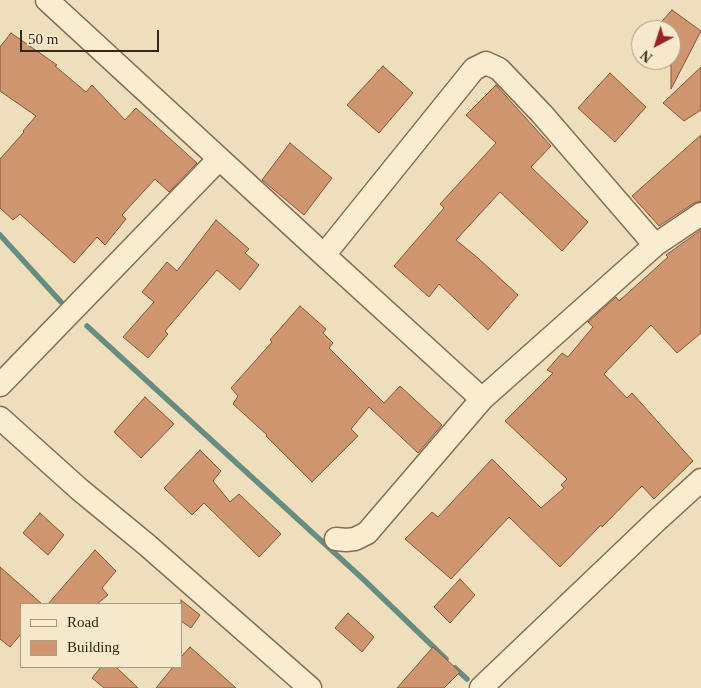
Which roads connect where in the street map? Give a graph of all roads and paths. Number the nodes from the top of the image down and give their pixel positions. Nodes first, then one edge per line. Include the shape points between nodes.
1 (47, 0) edge
2 (219, 159) junction
3 (701, 214) edge
4 (655, 245) junction
5 (324, 255) junction
6 (0, 385) edge
7 (482, 399) junction
8 (0, 418) edge
9 (701, 480) edge
10 (336, 539) dead end
11 (310, 688) edge
12 (481, 688) edge

1 - 2 street
2 - 5 street
2 - 6 street
3 - 4 street
4 - 5 street via 542,114 499,69 486,63 474,69
4 - 7 street
5 - 7 street
7 - 10 street via 367,534 355,539
8 - 11 street
9 - 12 street

